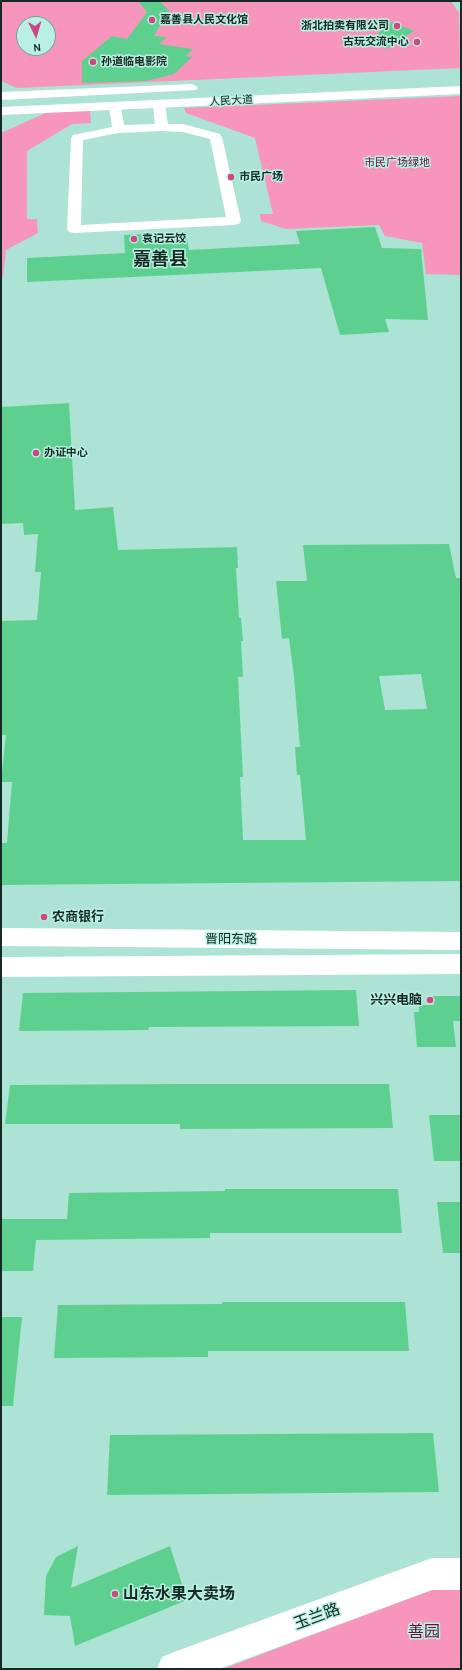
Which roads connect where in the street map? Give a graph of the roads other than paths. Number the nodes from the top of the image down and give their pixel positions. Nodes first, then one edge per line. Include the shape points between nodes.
1 (204, 87) dead end
2 (1, 89) edge
3 (461, 90) edge
4 (16, 95) junction
5 (1, 96) edge
6 (160, 105) junction
7 (115, 106) junction
8 (1, 111) edge
9 (20, 111) junction
10 (1, 119) edge
11 (162, 127) junction
12 (118, 129) junction
13 (1, 937) edge
14 (461, 940) edge
15 (461, 964) edge
16 (1, 967) edge
17 (461, 1574) edge
18 (174, 1669) edge

1 - 4 main road, 人民大道
2 - 4 main road
3 - 6 main road, 人民大道
4 - 5 main road, 人民大道
6 - 7 main road, 人民大道
6 - 11 main road
7 - 9 main road, 人民大道
7 - 12 main road
8 - 9 main road, 人民大道
9 - 10 main road
11 - 12 main road
11 - 12 main road via 183,128 216,137 234,221 74,229 77,138
13 - 14 main road, 晋阳东路
15 - 16 main road, 晋阳东路
17 - 18 main road, 玉兰路 via 432,1574

